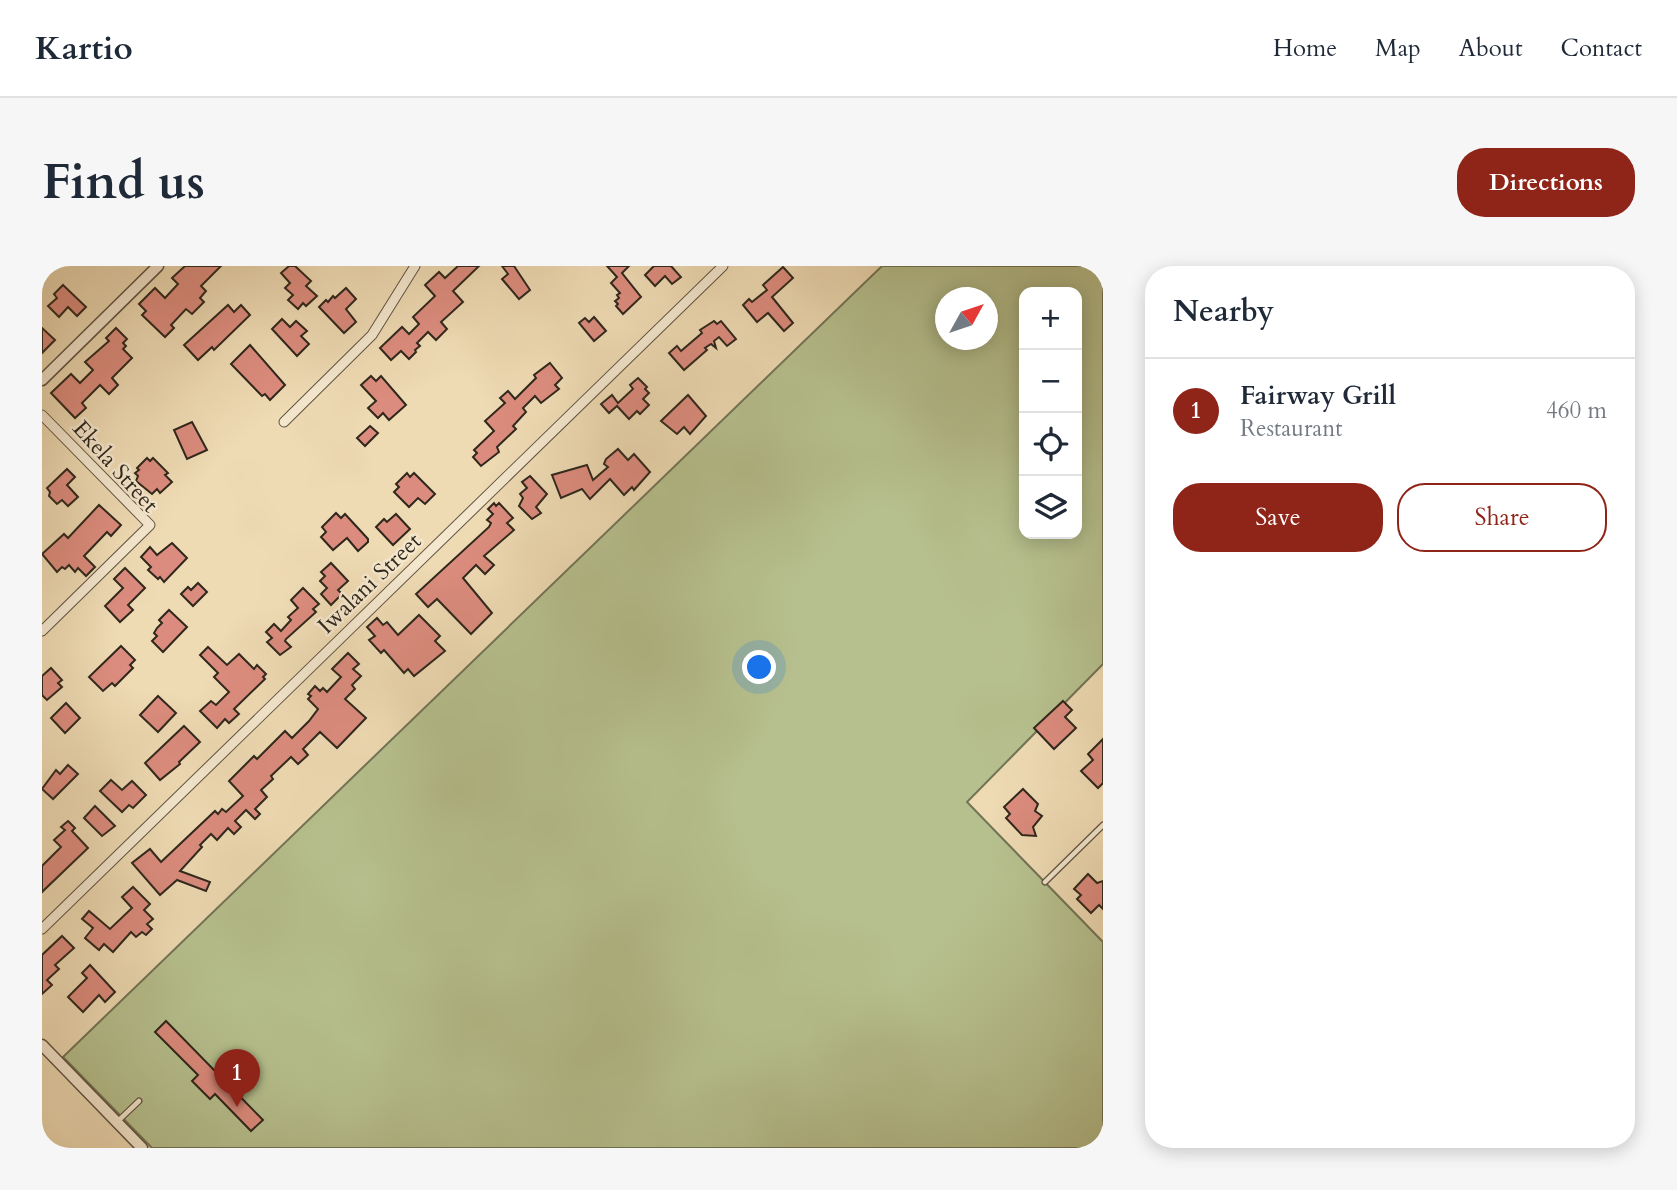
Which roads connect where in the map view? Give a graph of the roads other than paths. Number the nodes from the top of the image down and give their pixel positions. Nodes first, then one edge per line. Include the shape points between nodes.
1 (158, 266) edge
2 (415, 266) edge
3 (723, 266) edge
4 (42, 380) edge
5 (42, 415) edge
6 (284, 422) dead end
7 (42, 631) edge
8 (1103, 825) edge
9 (1045, 882) dead end
10 (42, 929) edge
11 (42, 1045) edge
12 (139, 1101) dead end
13 (117, 1122) junction
14 (142, 1148) edge

1 - 4 street
2 - 6 street via 372,335
3 - 10 street, Iwalani Street
5 - 7 street, Ekela Street via 150,525
8 - 9 lane
11 - 13 street
12 - 13 lane
13 - 14 street

